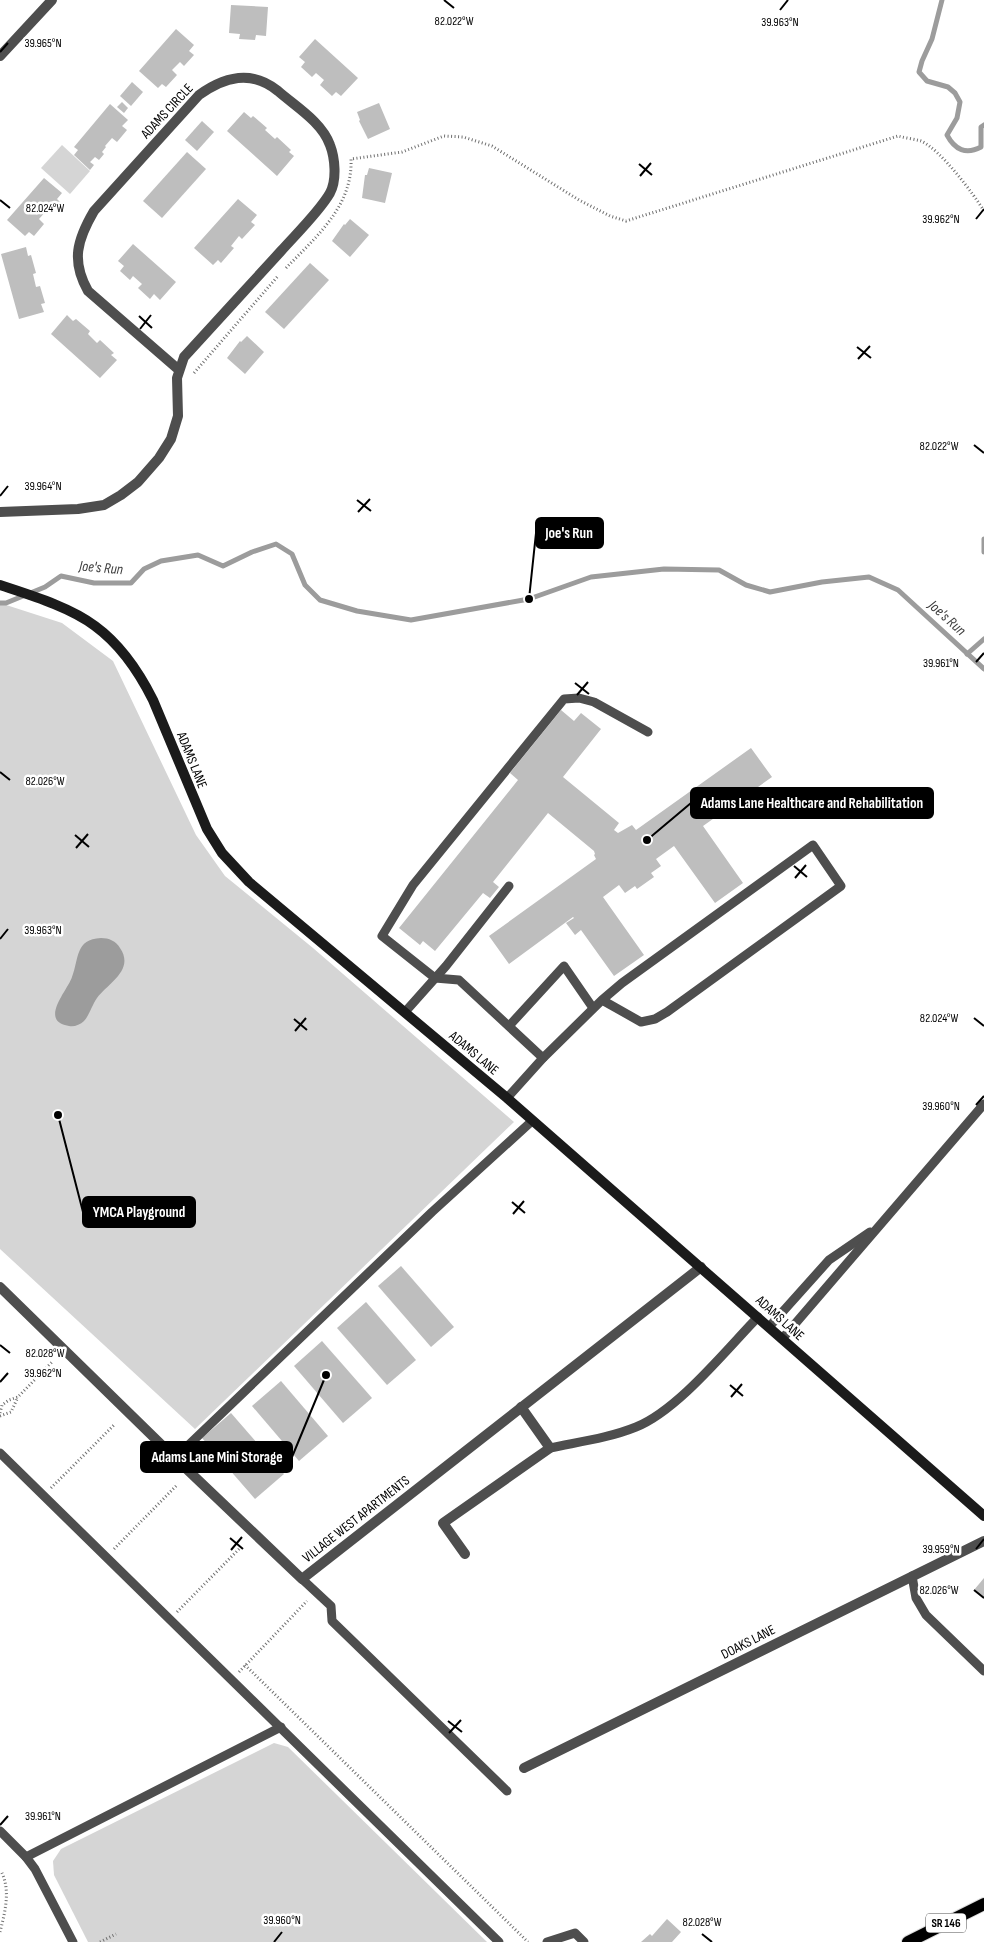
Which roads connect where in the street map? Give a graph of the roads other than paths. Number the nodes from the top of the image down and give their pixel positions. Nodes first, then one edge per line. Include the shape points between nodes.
1 (52, 0) edge
2 (0, 56) edge
3 (179, 370) junction
4 (0, 512) edge
5 (0, 585) edge
6 (648, 732) dead end
7 (509, 886) dead end
8 (434, 978) junction
9 (602, 1000) junction
10 (593, 1008) junction
11 (405, 1012) junction
12 (509, 1026) junction
13 (543, 1058) junction
14 (506, 1098) junction
15 (984, 1104) edge
16 (532, 1121) junction
17 (879, 1226) junction
18 (701, 1267) junction
19 (0, 1287) edge
20 (758, 1317) junction
21 (769, 1327) junction
22 (782, 1339) junction
23 (521, 1407) junction
24 (550, 1448) junction
25 (0, 1453) edge
26 (175, 1458) junction
27 (984, 1516) edge
28 (984, 1541) edge
29 (465, 1554) dead end
30 (912, 1576) junction
31 (302, 1579) junction
32 (984, 1671) edge
33 (281, 1727) junction
34 (524, 1768) dead end
35 (507, 1790) dead end
36 (0, 1832) edge
37 (26, 1857) junction
38 (984, 1904) edge
39 (73, 1942) edge
40 (499, 1942) edge
41 (546, 1942) edge
42 (584, 1942) edge
43 (908, 1942) edge

1 - 2 street
3 - 3 street, ADAMS CIRCLE via 184,357 309,220 330,192 334,177 330,144 321,128 272,87 254,79 234,77 215,83 198,95 94,211 82,230 77,252 80,276 88,291
3 - 4 street, ADAMS CIRCLE via 178,416 171,439 138,482 122,495 104,505 78,510
5 - 11 street, ADAMS LANE via 69,612 94,625 114,643 129,660 153,700 207,829 222,854 234,868
6 - 8 lane via 594,702 564,699 413,885 382,936
7 - 8 lane
8 - 11 lane
8 - 12 lane via 459,980
9 - 9 lane via 641,1022 655,1019 841,886 813,845 622,982
9 - 10 lane
10 - 12 lane via 564,966
10 - 13 lane
11 - 14 street, ADAMS LANE
12 - 13 lane
13 - 14 lane
14 - 16 street, ADAMS LANE
15 - 17 lane
16 - 18 street, ADAMS LANE
16 - 26 lane
17 - 21 lane via 829,1260
17 - 22 lane
18 - 20 street, ADAMS LANE
18 - 23 street, VILLAGE WEST APARTMENTS
19 - 26 street, VILLAGE WEST APARTMENTS
20 - 21 street, ADAMS LANE
20 - 24 lane via 662,1413 637,1427 613,1435
21 - 22 street, ADAMS LANE
22 - 27 street, ADAMS LANE
23 - 24 street
23 - 31 street, VILLAGE WEST APARTMENTS
24 - 29 street via 443,1523
25 - 33 lane
26 - 31 street, VILLAGE WEST APARTMENTS
28 - 30 street, DOAKS LANE
30 - 32 lane via 916,1598 926,1614
30 - 34 street, DOAKS LANE
31 - 35 lane via 332,1606 332,1621
33 - 37 lane
33 - 40 lane
36 - 37 lane
37 - 39 lane
38 - 43 main road, SR 146
41 - 42 lane via 575,1933

